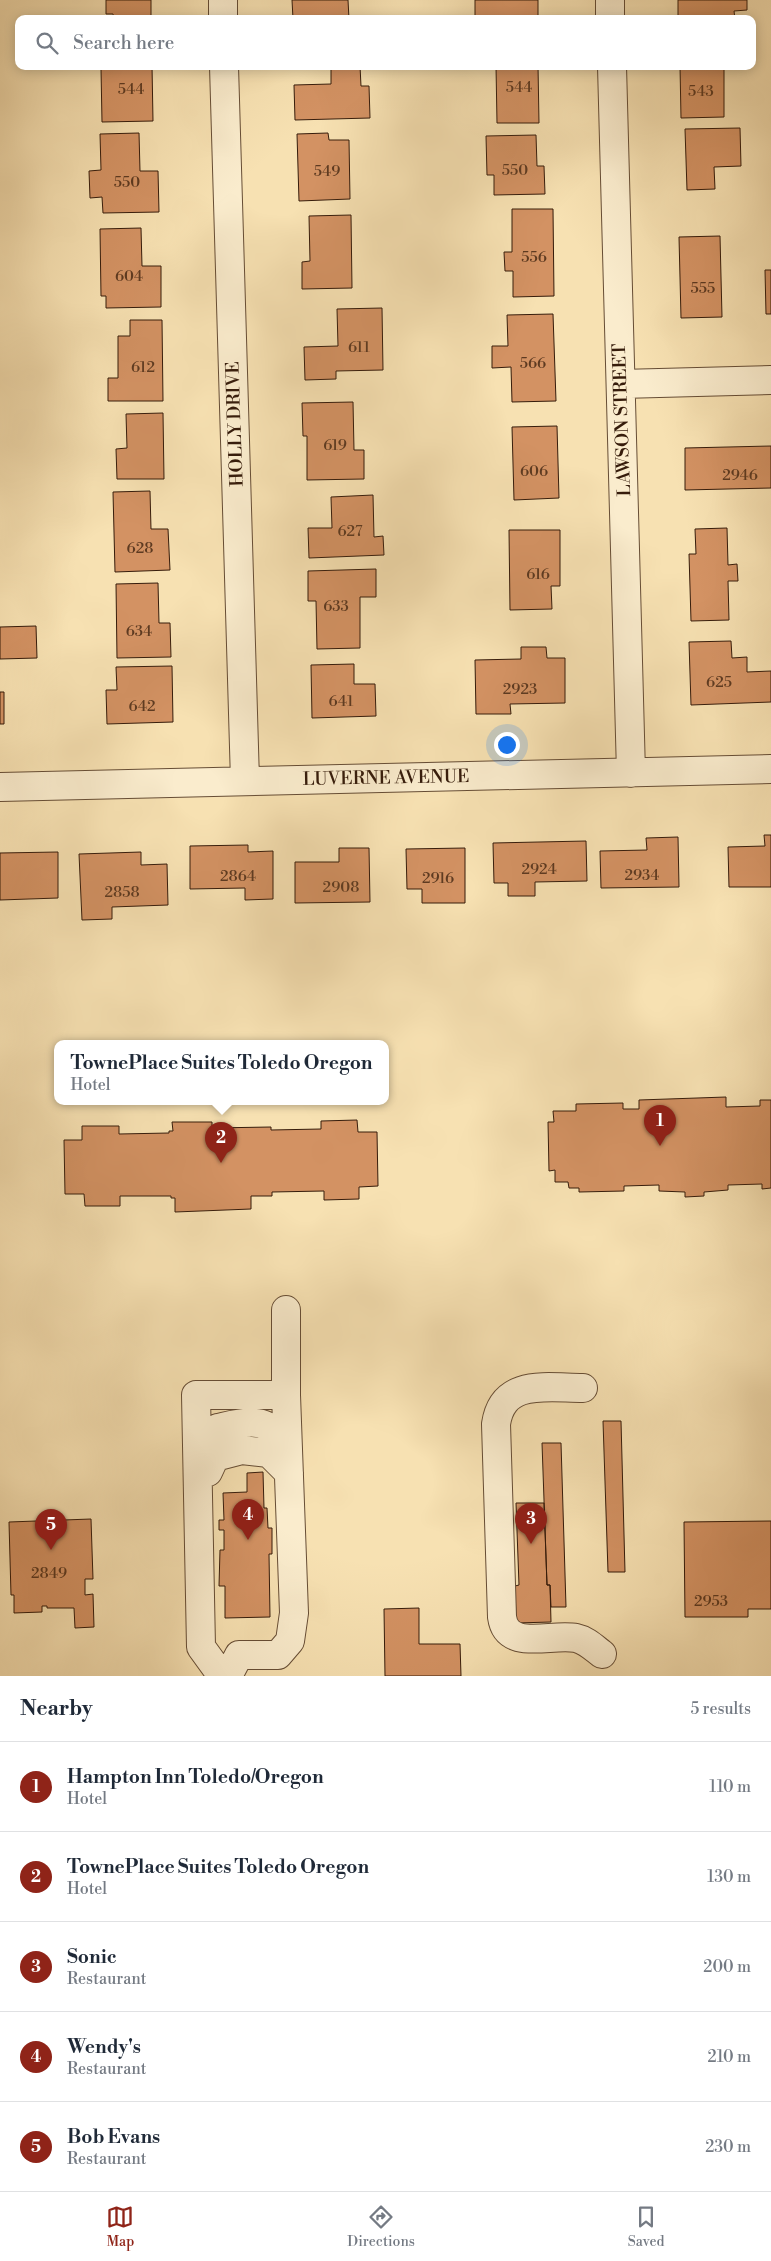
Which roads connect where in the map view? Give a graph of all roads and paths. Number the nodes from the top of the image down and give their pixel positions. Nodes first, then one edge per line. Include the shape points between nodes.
1 (222, 0) edge
2 (610, 0) edge
3 (223, 15) edge
4 (610, 15) edge
5 (224, 70) edge
6 (612, 70) edge
7 (771, 380) edge
8 (621, 384) junction
9 (771, 769) edge
10 (631, 773) junction
11 (245, 781) junction
12 (0, 787) edge
13 (286, 1310) dead end
14 (583, 1388) dead end
15 (286, 1395) junction
16 (289, 1474) junction
17 (201, 1647) junction
18 (602, 1654) dead end
19 (233, 1665) edge
20 (222, 1676) edge

1 - 3 street
2 - 4 street
5 - 11 street, HOLLY DRIVE
6 - 8 street, LAWSON STREET
7 - 8 street
8 - 10 street, LAWSON STREET
9 - 10 street, LUVERNE AVENUE
10 - 11 street, LUVERNE AVENUE
11 - 12 street, LUVERNE AVENUE
13 - 15 street
14 - 18 street via 527,1388 500,1406 496,1424 502,1617 504,1626 512,1635 574,1637
15 - 16 street
15 - 17 street via 196,1395
16 - 17 street via 269,1453 242,1450 215,1457 208,1472 212,1627
16 - 19 street via 294,1613 290,1641 278,1655
17 - 20 street

